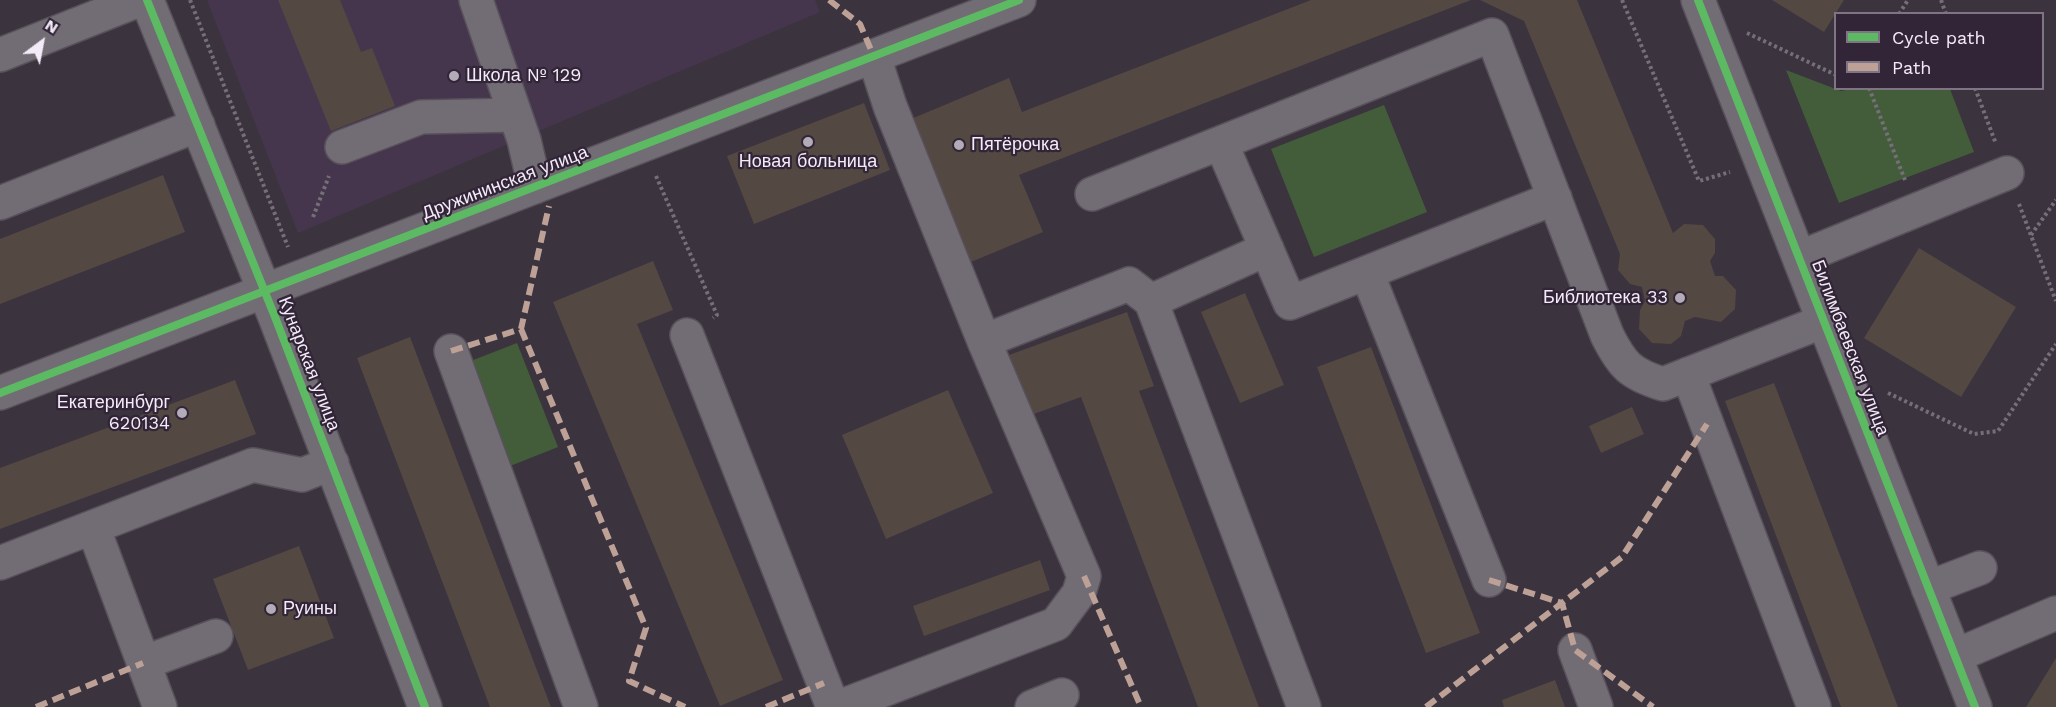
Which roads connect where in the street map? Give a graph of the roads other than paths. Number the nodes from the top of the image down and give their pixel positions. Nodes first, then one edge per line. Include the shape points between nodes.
1 (139, 0) edge
2 (147, 0) edge
3 (476, 0) edge
4 (1698, 0) edge
5 (1005, 3) edge
6 (0, 55) edge
7 (874, 57) junction
8 (515, 115) junction
9 (198, 125) junction
10 (1221, 142) junction
11 (342, 147) road end
12 (2007, 173) dead end
13 (535, 188) junction
14 (1092, 194) dead end
15 (1555, 198) junction
16 (0, 203) edge
17 (1268, 249) junction
18 (1799, 258) junction
19 (1367, 273) junction
20 (264, 292) junction
21 (1151, 301) junction
22 (1824, 321) junction
23 (687, 335) road end
24 (984, 341) junction
25 (451, 351) dead end
26 (1688, 374) junction
27 (0, 393) edge
28 (332, 463) junction
29 (93, 526) junction
30 (0, 563) edge
31 (1980, 568) dead end
32 (1489, 580) dead end
33 (1928, 588) junction
34 (2056, 614) edge
35 (216, 636) dead end
36 (1575, 650) dead end
37 (1955, 656) junction
38 (143, 663) junction
39 (1062, 695) dead end
40 (160, 707) edge
41 (425, 707) edge
42 (581, 707) edge
43 (833, 707) edge
44 (839, 707) edge
45 (1032, 707) edge
46 (1304, 707) edge
47 (1596, 707) edge
48 (1814, 707) edge
49 (1975, 707) edge

1 - 6 street
2 - 9 street, Кунарская улица
3 - 8 street
4 - 18 street, Билимбаевская улица
5 - 7 street, Дружининская улица
7 - 13 street, Дружининская улица
7 - 24 street
8 - 11 street via 421,117
8 - 13 street
9 - 16 street
9 - 20 street, Кунарская улица
10 - 14 street
10 - 15 street via 1492,35
10 - 17 street
12 - 18 street
13 - 20 street, Дружининская улица
15 - 19 street
15 - 26 street via 1606,336 1620,360 1638,377 1663,384
17 - 19 street via 1290,303
17 - 21 street
18 - 22 street, Билимбаевская улица
19 - 32 street
20 - 27 street, Дружининская улица
20 - 28 street, Кунарская улица
21 - 24 street via 1129,284
21 - 46 street
22 - 26 street
22 - 33 street, Билимбаевская улица
23 - 43 street
24 - 44 street via 1084,576 1079,593 1056,624
25 - 42 street
26 - 48 street
28 - 29 street via 302,475 252,465
28 - 41 street, Кунарская улица
29 - 30 street
29 - 38 street
31 - 33 street
33 - 37 street, Билимбаевская улица
34 - 37 street
35 - 38 street
36 - 47 street
37 - 49 street, Билимбаевская улица
38 - 40 street
39 - 45 street

